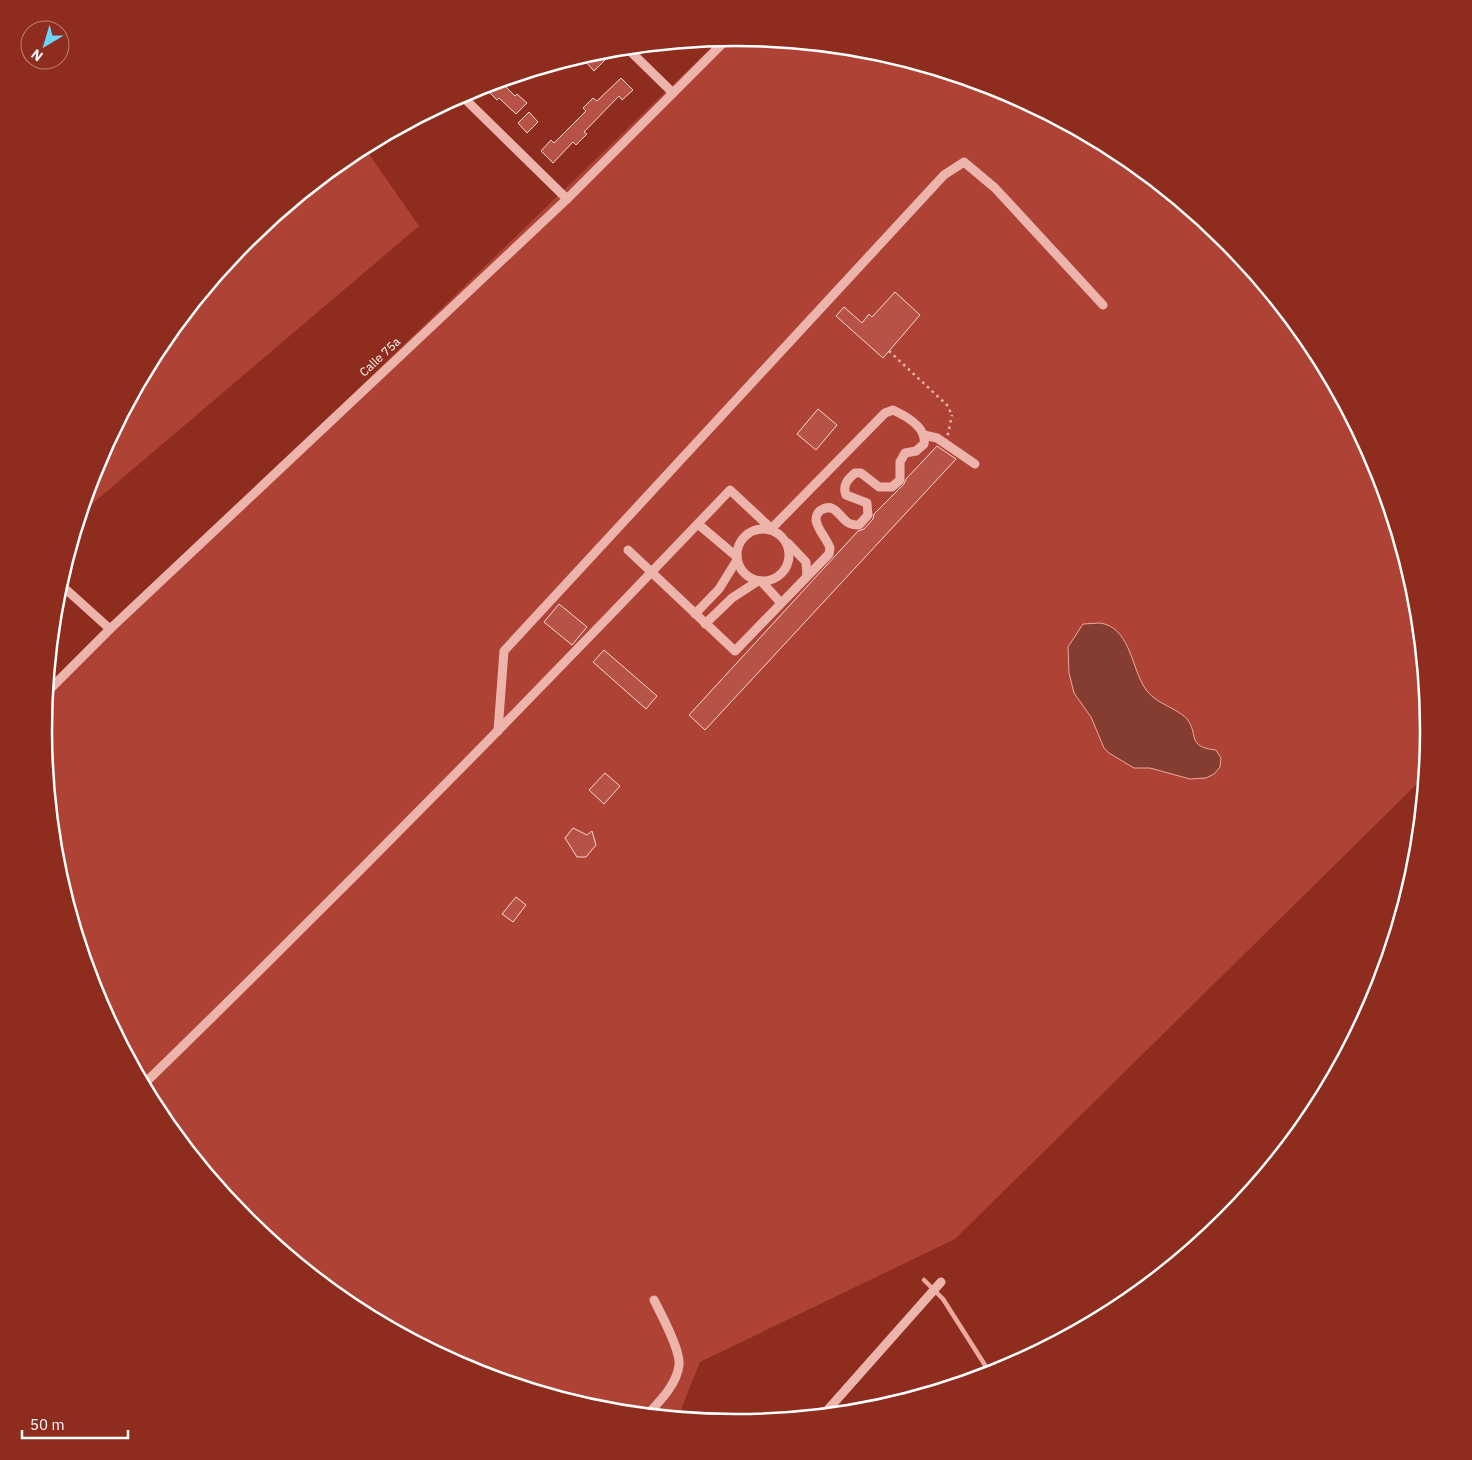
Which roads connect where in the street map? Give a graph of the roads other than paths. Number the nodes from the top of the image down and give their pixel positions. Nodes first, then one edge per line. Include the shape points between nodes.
1 (719, 47) edge
2 (633, 54) edge
3 (672, 93) junction
4 (467, 101) edge
5 (567, 199) junction
6 (1103, 304) dead end
7 (924, 435) junction
8 (975, 464) dead end
9 (698, 524) junction
10 (773, 530) junction
11 (784, 539) junction
12 (628, 550) dead end
13 (737, 558) junction
14 (651, 573) junction
15 (807, 576) junction
16 (760, 581) junction
17 (67, 590) edge
18 (781, 603) junction
19 (696, 614) junction
20 (705, 624) junction
21 (110, 629) junction
22 (54, 685) edge
23 (498, 731) junction
24 (149, 1080) edge
25 (940, 1282) dead end
26 (654, 1300) dead end
27 (830, 1407) edge
28 (653, 1409) edge

1 - 3 street, Calle 75a
2 - 3 street
3 - 5 street, Calle 75a
4 - 5 street
5 - 21 street, Calle 75a
6 - 23 street via 995,188 964,162 944,175 504,651
7 - 8 street via 936,438
7 - 10 street via 901,413 893,410 885,413
7 - 15 street via 921,448 902,457 900,480 892,487 879,487 861,473 845,484 846,495 867,503 868,515 859,524 848,522 830,507 817,513 818,525 830,548 829,554
9 - 10 street via 730,490
9 - 13 street
9 - 14 street
10 - 11 street
10 - 13 street via 760,529 743,538
11 - 15 street via 806,562
11 - 16 street via 789,550 785,570 771,580
12 - 14 street
13 - 16 street via 746,575
13 - 19 street via 719,589
14 - 19 street
14 - 23 street
15 - 18 street
16 - 18 street
16 - 20 street via 732,598
17 - 21 street
18 - 20 street via 735,651
19 - 20 street
21 - 22 street, Calle 75a
23 - 24 street via 316,917
25 - 27 street
26 - 28 street via 680,1364 670,1389

